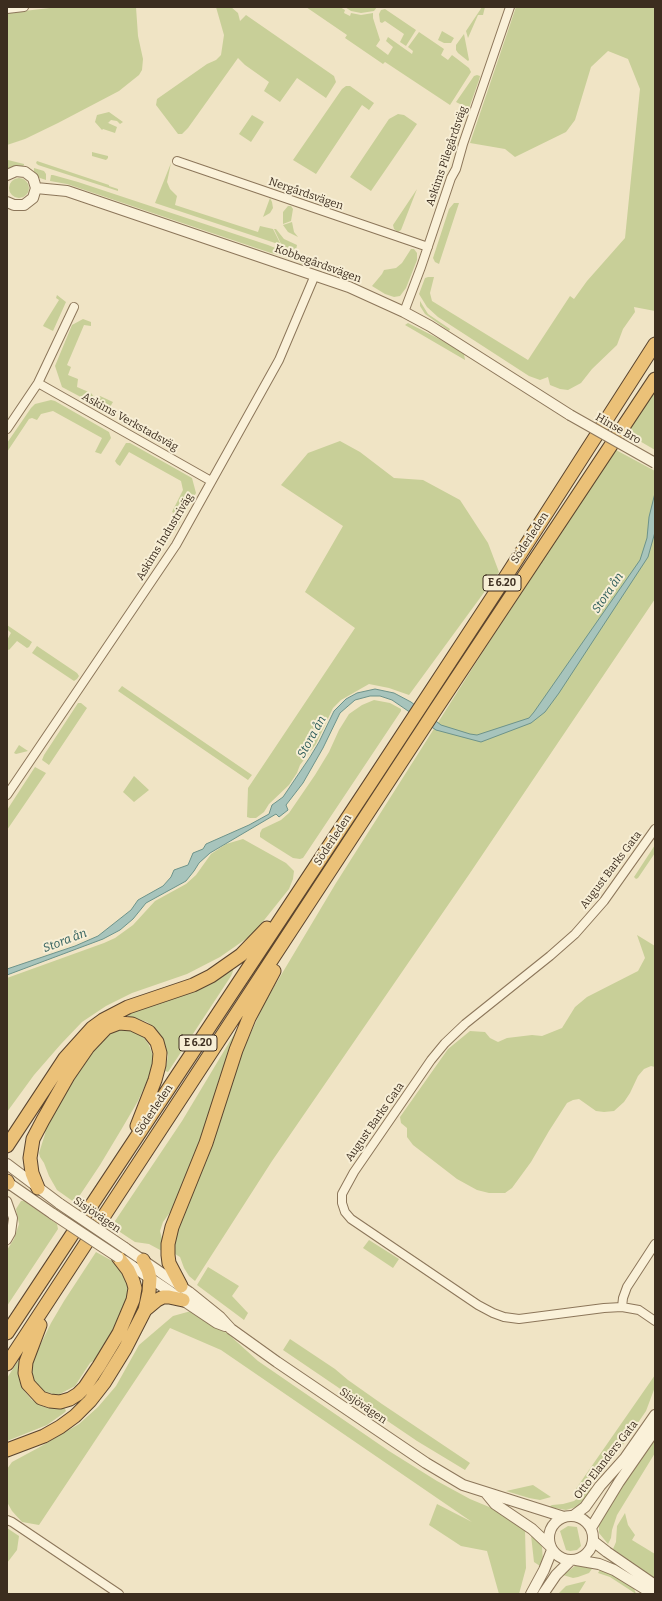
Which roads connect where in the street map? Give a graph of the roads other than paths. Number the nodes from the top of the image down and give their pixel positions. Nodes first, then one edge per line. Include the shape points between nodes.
1 (24, 7) edge
2 (510, 7) edge
3 (7, 9) edge
4 (177, 162) dead end
5 (7, 175) edge
6 (36, 188) junction
7 (8, 204) edge
8 (428, 247) junction
9 (315, 275) junction
10 (74, 307) dead end
11 (404, 312) junction
12 (655, 344) edge
13 (655, 379) edge
14 (38, 383) junction
15 (570, 415) joint
16 (7, 429) edge
17 (655, 463) edge
18 (211, 481) junction
19 (7, 795) edge
20 (655, 829) edge
21 (294, 899) junction
22 (305, 910) junction
23 (34, 1104) junction
24 (7, 1132) edge
25 (7, 1146) edge
26 (128, 1150) junction
27 (7, 1164) edge
28 (7, 1182) edge
29 (38, 1188) junction
30 (7, 1201) edge
31 (7, 1240) edge
32 (655, 1244) edge
33 (122, 1253) junction
34 (142, 1260) junction
35 (150, 1278) junction
36 (181, 1286) junction
37 (49, 1300) junction
38 (183, 1300) junction
39 (622, 1307) junction
40 (145, 1310) junction
41 (655, 1320) edge
42 (231, 1329) junction
43 (7, 1333) edge
44 (7, 1364) edge
45 (655, 1415) edge
46 (655, 1430) edge
47 (10, 1451) edge
48 (486, 1493) junction
49 (7, 1512) edge
50 (568, 1516) junction
51 (10, 1521) edge
52 (591, 1528) junction
53 (593, 1541) junction
54 (551, 1548) junction
55 (574, 1560) junction
56 (655, 1584) edge
57 (119, 1594) edge
58 (530, 1594) edge
59 (543, 1594) edge
60 (653, 1594) edge

1 - 3 street
2 - 8 street, Askims Pilegårdsväg
4 - 8 street, Nergårdsvägen
5 - 6 street via 16,171 25,172 33,178
6 - 7 street via 33,198 24,205
6 - 9 street, Kobbegårdsvägen via 67,191
8 - 11 street, Askims Pilegårdsväg
9 - 11 street, Kobbegårdsvägen
9 - 18 street, Askims Industriväg via 279,360
10 - 14 street
11 - 15 street, Kobbegårdsvägen
12 - 21 highway, Söderleden / E 6.20
13 - 22 highway, Söderleden / E 6.20
14 - 16 street
14 - 18 street, Askims Verkstadsväg
15 - 17 street, Hinse Bro, bridge
18 - 19 street, Askims Industriväg via 176,545
20 - 39 street, August Barks Gata via 612,890 575,934 464,1024 445,1043 363,1159 342,1194 345,1212 351,1219 493,1313 519,1319
21 - 23 highway via 259,937 227,966 193,985 128,1007 92,1028 65,1058
21 - 26 highway, Söderleden / E 6.20
22 - 36 highway via 249,1018 206,1143 172,1227 168,1244 169,1263
22 - 37 highway, Söderleden / E 6.20
23 - 24 highway
23 - 25 highway
26 - 29 highway via 155,1080 160,1053 157,1042 149,1032 139,1026 125,1023 112,1025 98,1035 68,1076 42,1120 33,1139 30,1158
26 - 43 highway, Söderleden / E 6.20
27 - 29 street, Sisjövägen
28 - 33 street, Sisjövägen, bridge via 53,1214
29 - 33 street, Sisjövägen, bridge
30 - 31 street via 13,1218 11,1233
32 - 39 street via 627,1287
33 - 34 street, Sisjövägen
33 - 35 street, Sisjövägen
33 - 37 highway via 135,1288 128,1314 85,1387 70,1399 60,1402 41,1398 28,1384 25,1373 30,1349
34 - 35 highway
34 - 36 street, Sisjövägen
35 - 38 street, Sisjövägen
35 - 40 highway
36 - 42 street, Sisjövägen
37 - 44 highway, Söderleden / E 6.20
38 - 40 highway via 163,1297
38 - 42 street, Sisjövägen via 216,1323
39 - 41 street, August Barks Gata via 639,1310
40 - 47 highway via 116,1363 90,1401 75,1416 44,1436
42 - 48 street, Sisjövägen via 426,1463 463,1485
45 - 50 street, Otto Elanders Gata via 626,1458 585,1507
46 - 52 street, Otto Elanders Gata
48 - 50 street, Sisjövägen
48 - 54 street, Sisjövägen via 496,1504 532,1529
49 - 51 street
50 - 52 street, Otto Elanders Gata via 585,1521
50 - 54 street, Otto Elanders Gata via 557,1521 551,1529
51 - 57 street
52 - 53 street
53 - 55 street via 587,1553
53 - 56 street
54 - 55 street via 560,1558
54 - 58 street, Otto Elanders Gata via 544,1570
55 - 59 street via 556,1575
55 - 60 street via 599,1564 614,1570

